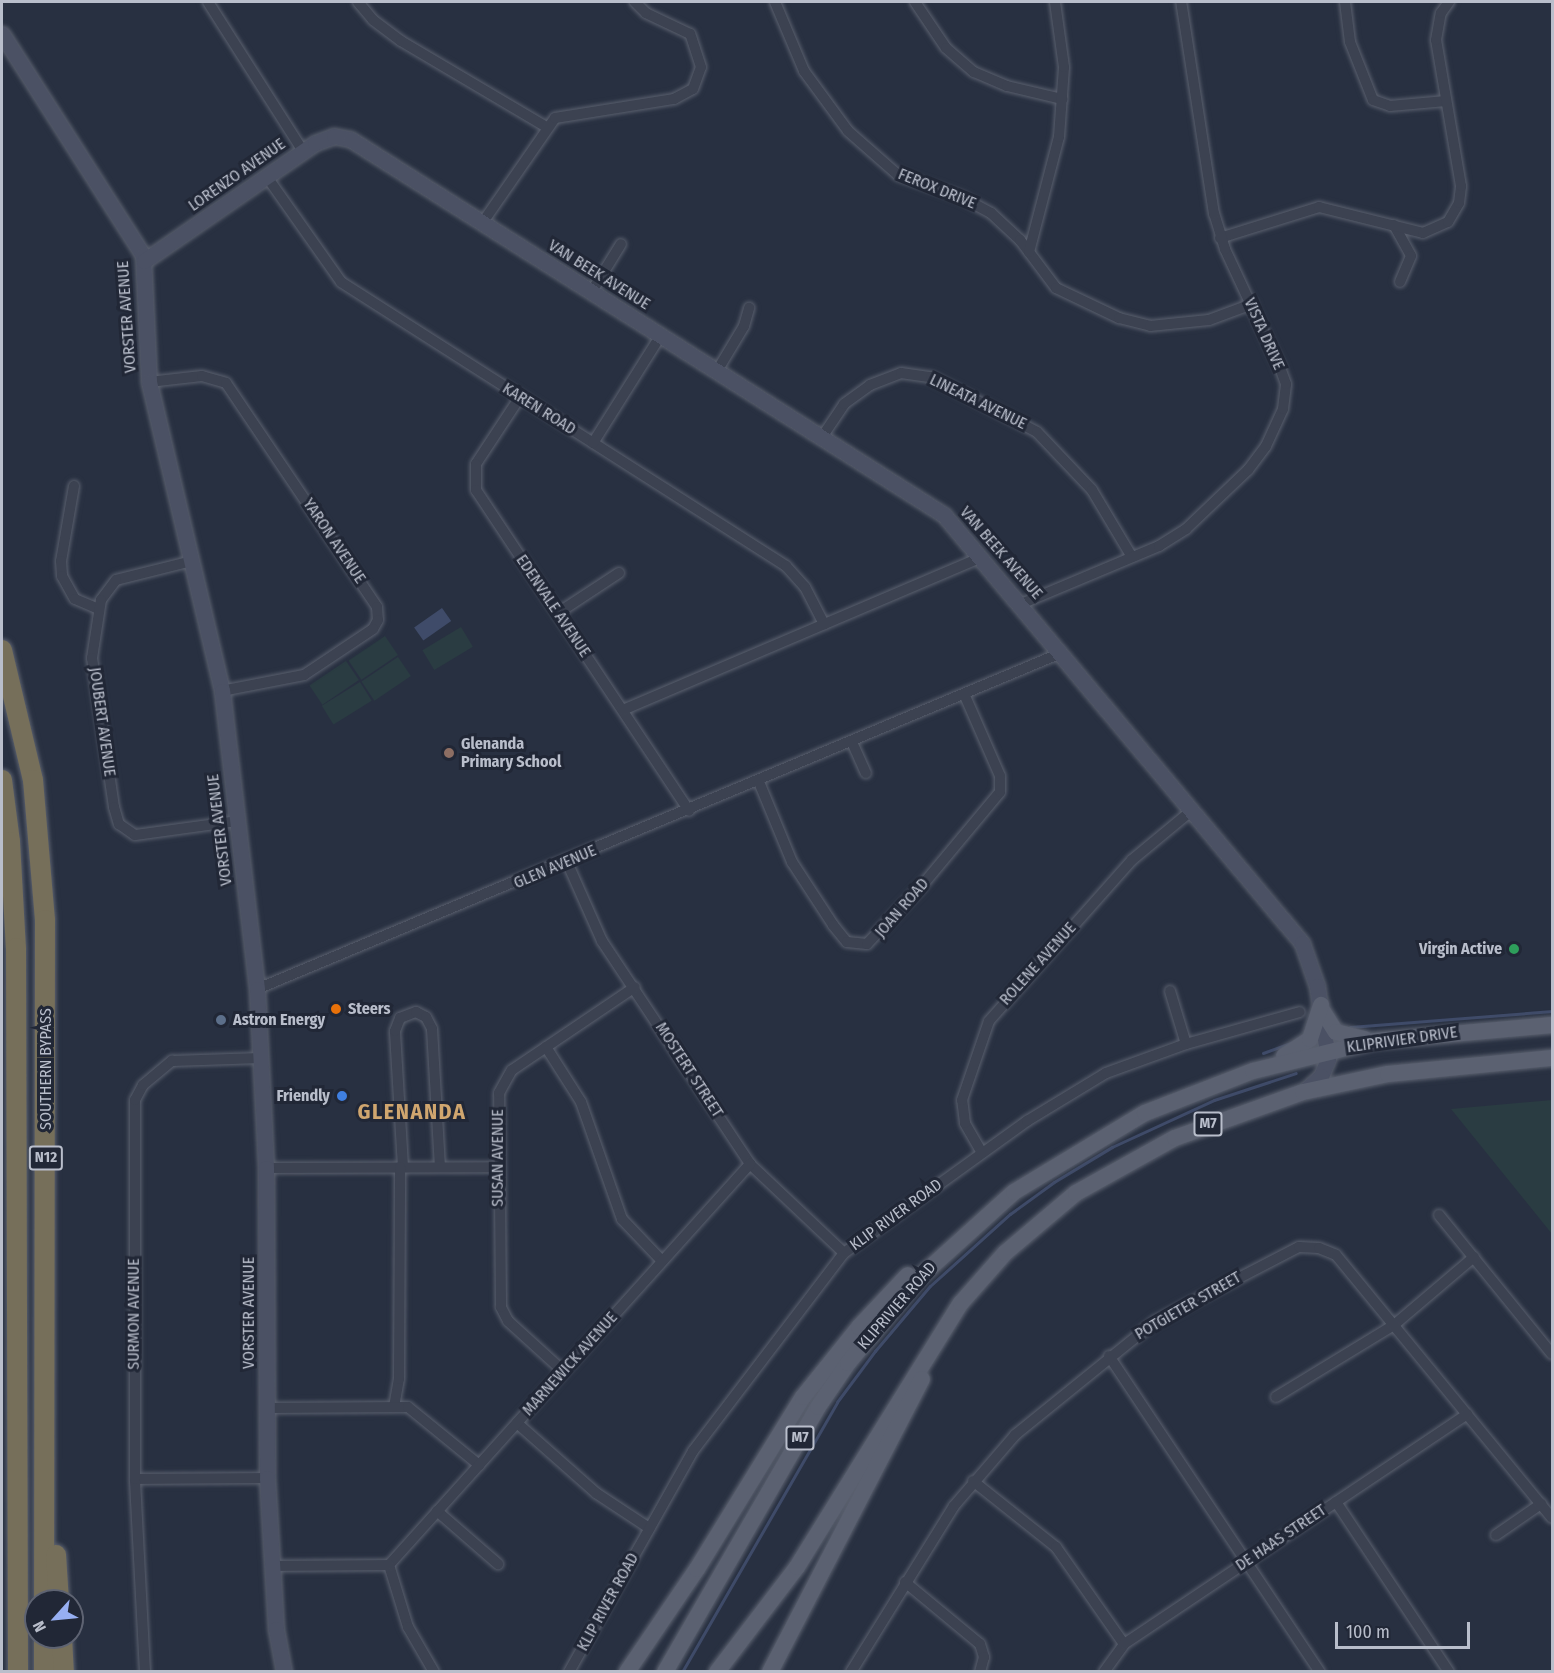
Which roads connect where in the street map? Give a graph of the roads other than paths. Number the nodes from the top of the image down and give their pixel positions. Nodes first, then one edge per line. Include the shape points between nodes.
1 (208, 2) edge
2 (358, 2) edge
3 (635, 2) edge
4 (775, 2) edge
5 (915, 2) edge
6 (1055, 2) edge
7 (1181, 2) edge
8 (1345, 2) edge
9 (1449, 2) edge
10 (2, 34) edge
11 (1062, 99) junction
12 (1446, 101) junction
13 (545, 126) junction
14 (357, 142) joint
15 (303, 151) junction
16 (267, 177) junction
17 (483, 222) junction
18 (1394, 225) junction
19 (1220, 238) junction
20 (621, 244) dead end
21 (1029, 252) junction
22 (144, 261) junction
23 (1400, 282) dead end
24 (592, 291) junction
25 (1252, 304) junction
26 (749, 308) dead end
27 (661, 335) junction
28 (717, 370) junction
29 (149, 381) junction
30 (520, 397) junction
31 (822, 437) junction
32 (593, 443) junction
33 (74, 486) dead end
34 (982, 557) junction
35 (1132, 557) junction
36 (192, 561) junction
37 (619, 573) dead end
38 (1021, 604) junction
39 (99, 609) junction
40 (558, 613) junction
41 (824, 624) junction
42 (2, 650) edge
43 (1061, 653) junction
44 (222, 691) junction
45 (965, 696) junction
46 (623, 710) junction
47 (852, 742) junction
48 (866, 773) dead end
49 (2, 780) edge
50 (759, 782) junction
51 (689, 811) junction
52 (1191, 811) junction
53 (237, 821) junction
54 (567, 862) junction
55 (634, 987) junction
56 (257, 989) junction
57 (1170, 991) dead end
58 (1322, 1008) junction
59 (1300, 1012) dead end
60 (1552, 1024) edge
61 (1374, 1041) junction
62 (1186, 1044) junction
63 (546, 1047) junction
64 (1328, 1051) junction
65 (261, 1058) junction
66 (1552, 1058) edge
67 (1253, 1071) junction
68 (1303, 1092) junction
69 (982, 1153) junction
70 (750, 1164) junction
71 (402, 1167) junction
72 (440, 1167) junction
73 (498, 1167) junction
74 (266, 1168) junction
75 (1440, 1215) dead end
76 (968, 1230) junction
77 (844, 1253) junction
78 (1474, 1257) junction
79 (662, 1261) junction
80 (1394, 1325) junction
81 (945, 1329) junction
82 (1552, 1354) edge
83 (1109, 1356) junction
84 (563, 1371) junction
85 (1276, 1397) dead end
86 (394, 1407) junction
87 (267, 1408) junction
88 (1467, 1414) junction
89 (517, 1423) junction
90 (46, 1442) junction
91 (479, 1465) junction
92 (267, 1478) junction
93 (135, 1479) junction
94 (973, 1481) junction
95 (1336, 1502) junction
96 (1541, 1504) junction
97 (437, 1511) junction
98 (1552, 1518) edge
99 (649, 1528) junction
100 (1496, 1535) dead end
101 (1246, 1562) junction
102 (498, 1564) dead end
103 (389, 1565) junction
104 (272, 1566) junction
105 (17, 1575) junction
106 (905, 1582) junction
107 (44, 1589) edge
108 (58, 1589) edge
109 (1124, 1644) junction
110 (44, 1649) edge
111 (63, 1649) edge
112 (4, 1671) edge
113 (18, 1671) edge
114 (44, 1671) edge
115 (64, 1671) edge
116 (145, 1671) edge
117 (284, 1671) edge
118 (434, 1671) edge
119 (569, 1671) edge
120 (627, 1671) edge
121 (665, 1671) edge
122 (717, 1671) edge
123 (770, 1671) edge
124 (851, 1671) edge
125 (981, 1671) edge
126 (1104, 1671) edge
127 (1320, 1671) edge
128 (1449, 1671) edge

1 - 15 street
2 - 13 street via 373,20 401,41
3 - 13 street via 646,13 690,34 701,67 693,89 674,99 566,113
4 - 21 street, FEROX DRIVE via 804,71 848,131 898,175 962,197 991,213
5 - 11 street via 946,48 974,72 1007,86
6 - 11 street via 1064,52
7 - 19 street, VISTA DRIVE via 1202,148
8 - 12 street via 1350,42 1373,100 1390,106
9 - 12 street via 1436,26
10 - 22 main road, VORSTER AVENUE via 130,231
11 - 21 street via 1056,154
12 - 18 street via 1461,194 1454,213 1437,230 1423,232
13 - 17 street
14 - 15 main road, LORENZO AVENUE via 329,137
14 - 17 main road, VAN BEEK AVENUE
15 - 16 main road, LORENZO AVENUE
16 - 22 main road, LORENZO AVENUE
16 - 30 street, KAREN ROAD via 341,282
17 - 24 main road, VAN BEEK AVENUE
18 - 19 street via 1319,207
18 - 23 street via 1412,256
19 - 25 street, VISTA DRIVE
20 - 24 street
21 - 25 street, FEROX DRIVE via 1056,288 1143,326 1209,320
22 - 29 main road, VORSTER AVENUE
24 - 27 main road, VAN BEEK AVENUE
25 - 35 street, VISTA DRIVE via 1286,384 1278,423 1248,470 1194,522 1170,540
26 - 28 street via 739,334
27 - 28 main road, VAN BEEK AVENUE
27 - 32 street
28 - 31 main road, VAN BEEK AVENUE
29 - 36 main road, VORSTER AVENUE
29 - 44 street, YARON AVENUE via 202,376 226,383 377,607 378,620 373,629 304,675
30 - 32 street, KAREN ROAD
30 - 40 street, EDENVALE AVENUE via 476,464 474,484
31 - 34 main road, VAN BEEK AVENUE via 944,515
31 - 35 street, LINEATA AVENUE via 844,404 870,385 909,372 931,377 1023,423 1044,438 1102,505
32 - 41 street, KAREN ROAD via 794,572
33 - 39 street via 62,576 75,599
34 - 38 main road, VAN BEEK AVENUE
34 - 41 street
35 - 38 street, VISTA DRIVE
36 - 39 street, JOUBERT AVENUE via 116,580 104,592
36 - 44 main road, VORSTER AVENUE
37 - 40 street
38 - 43 main road, VAN BEEK AVENUE
39 - 53 street, JOUBERT AVENUE via 92,658 119,824 140,835
40 - 46 street, EDENVALE AVENUE
41 - 46 street
42 - 90 highway, SOUTHERN BYPASS / N12 via 33,780 43,874
43 - 45 street, GLEN AVENUE
43 - 52 main road, VAN BEEK AVENUE
44 - 53 main road, VORSTER AVENUE
45 - 47 street, GLEN AVENUE
45 - 50 street, JOAN ROAD via 1000,776 1000,792 920,888 867,944 847,942 833,926 792,862
46 - 51 street, EDENVALE AVENUE
47 - 48 street
47 - 50 street, GLEN AVENUE
49 - 105 highway, SOUTHERN BYPASS / N12 via 16,948
50 - 51 street, GLEN AVENUE
51 - 54 street, GLEN AVENUE
52 - 58 main road, VAN BEEK AVENUE via 1302,943 1313,968
52 - 69 street, ROLENE AVENUE via 1132,860 989,1021 962,1100 965,1123
53 - 56 main road, VORSTER AVENUE
54 - 55 street, MOSTERT STREET via 598,934
54 - 56 street, GLEN AVENUE
55 - 63 street, SUSAN AVENUE
55 - 70 street, MOSTERT STREET
56 - 65 main road, VORSTER AVENUE
57 - 62 street
58 - 61 main road via 1336,1032
58 - 64 main road, VAN BEEK AVENUE
58 - 67 main road via 1306,1043
59 - 62 street, KLIP RIVER ROAD
60 - 61 main road, KLIPRIVIER DRIVE / M7
61 - 64 main road, KLIPRIVIER DRIVE / M7
62 - 69 street, KLIP RIVER ROAD via 1106,1073
63 - 73 street, SUSAN AVENUE via 512,1070 501,1087
63 - 79 street via 581,1102 622,1219
64 - 67 main road, KLIPRIVIER DRIVE / M7
64 - 68 main road, VAN BEEK AVENUE via 1321,1076
65 - 74 main road, VORSTER AVENUE
65 - 93 street, SURMON AVENUE via 172,1061 152,1076 136,1096
66 - 68 main road, KLIPRIVIER DRIVE / M7 via 1388,1074
67 - 76 main road, KLIPRIVIER ROAD / M7 via 1179,1097 1092,1141 1014,1192
68 - 81 main road, M7 via 1175,1138 1076,1193 1005,1253 961,1303
69 - 77 street, KLIP RIVER ROAD
70 - 77 street, MOSTERT STREET
70 - 79 street, MARNEWICK AVENUE
71 - 72 street
71 - 72 street via 395,1031 400,1018 416,1012 426,1017 432,1029
71 - 74 street
71 - 86 street via 399,1379
72 - 73 street
73 - 84 street, SUSAN AVENUE via 502,1312
74 - 87 main road, VORSTER AVENUE
75 - 78 street
76 - 120 main road via 946,1242 902,1280 823,1372
76 - 121 main road, KLIPRIVIER ROAD / M7 via 879,1322 842,1372
77 - 99 street, KLIP RIVER ROAD via 712,1424
78 - 80 street
78 - 82 street
79 - 84 street, MARNEWICK AVENUE
80 - 83 street, POTGIETER STREET via 1336,1255 1303,1246 1174,1310
80 - 85 street
80 - 88 street, POTGIETER STREET
81 - 122 main road, M7 via 797,1567
81 - 123 main road
83 - 94 street, POTGIETER STREET via 1016,1435
83 - 101 street
84 - 89 street, MARNEWICK AVENUE
86 - 87 street
86 - 91 street via 418,1412
87 - 92 main road, VORSTER AVENUE
88 - 95 street, DE HAAS STREET
88 - 96 street, POTGIETER STREET
89 - 91 street, MARNEWICK AVENUE
89 - 99 street via 596,1493
90 - 107 highway, SOUTHERN BYPASS / N12
90 - 108 highway
91 - 97 street, MARNEWICK AVENUE
92 - 93 street
92 - 104 main road, VORSTER AVENUE
93 - 116 street, SURMON AVENUE
94 - 106 street, POTGIETER STREET
94 - 109 street via 1056,1547
95 - 101 street, DE HAAS STREET
95 - 128 street
96 - 98 street, POTGIETER STREET
96 - 100 street
97 - 102 street
97 - 103 street, MARNEWICK AVENUE
99 - 119 street, KLIP RIVER ROAD
101 - 109 street, DE HAAS STREET
101 - 127 street
103 - 104 street
103 - 118 street via 408,1627
104 - 117 main road, VORSTER AVENUE
105 - 112 highway via 5,1627
105 - 113 highway, SOUTHERN BYPASS / N12
106 - 124 street, POTGIETER STREET
106 - 125 street via 980,1644 984,1657
109 - 126 street, DE HAAS STREET
110 - 114 highway
111 - 115 highway

